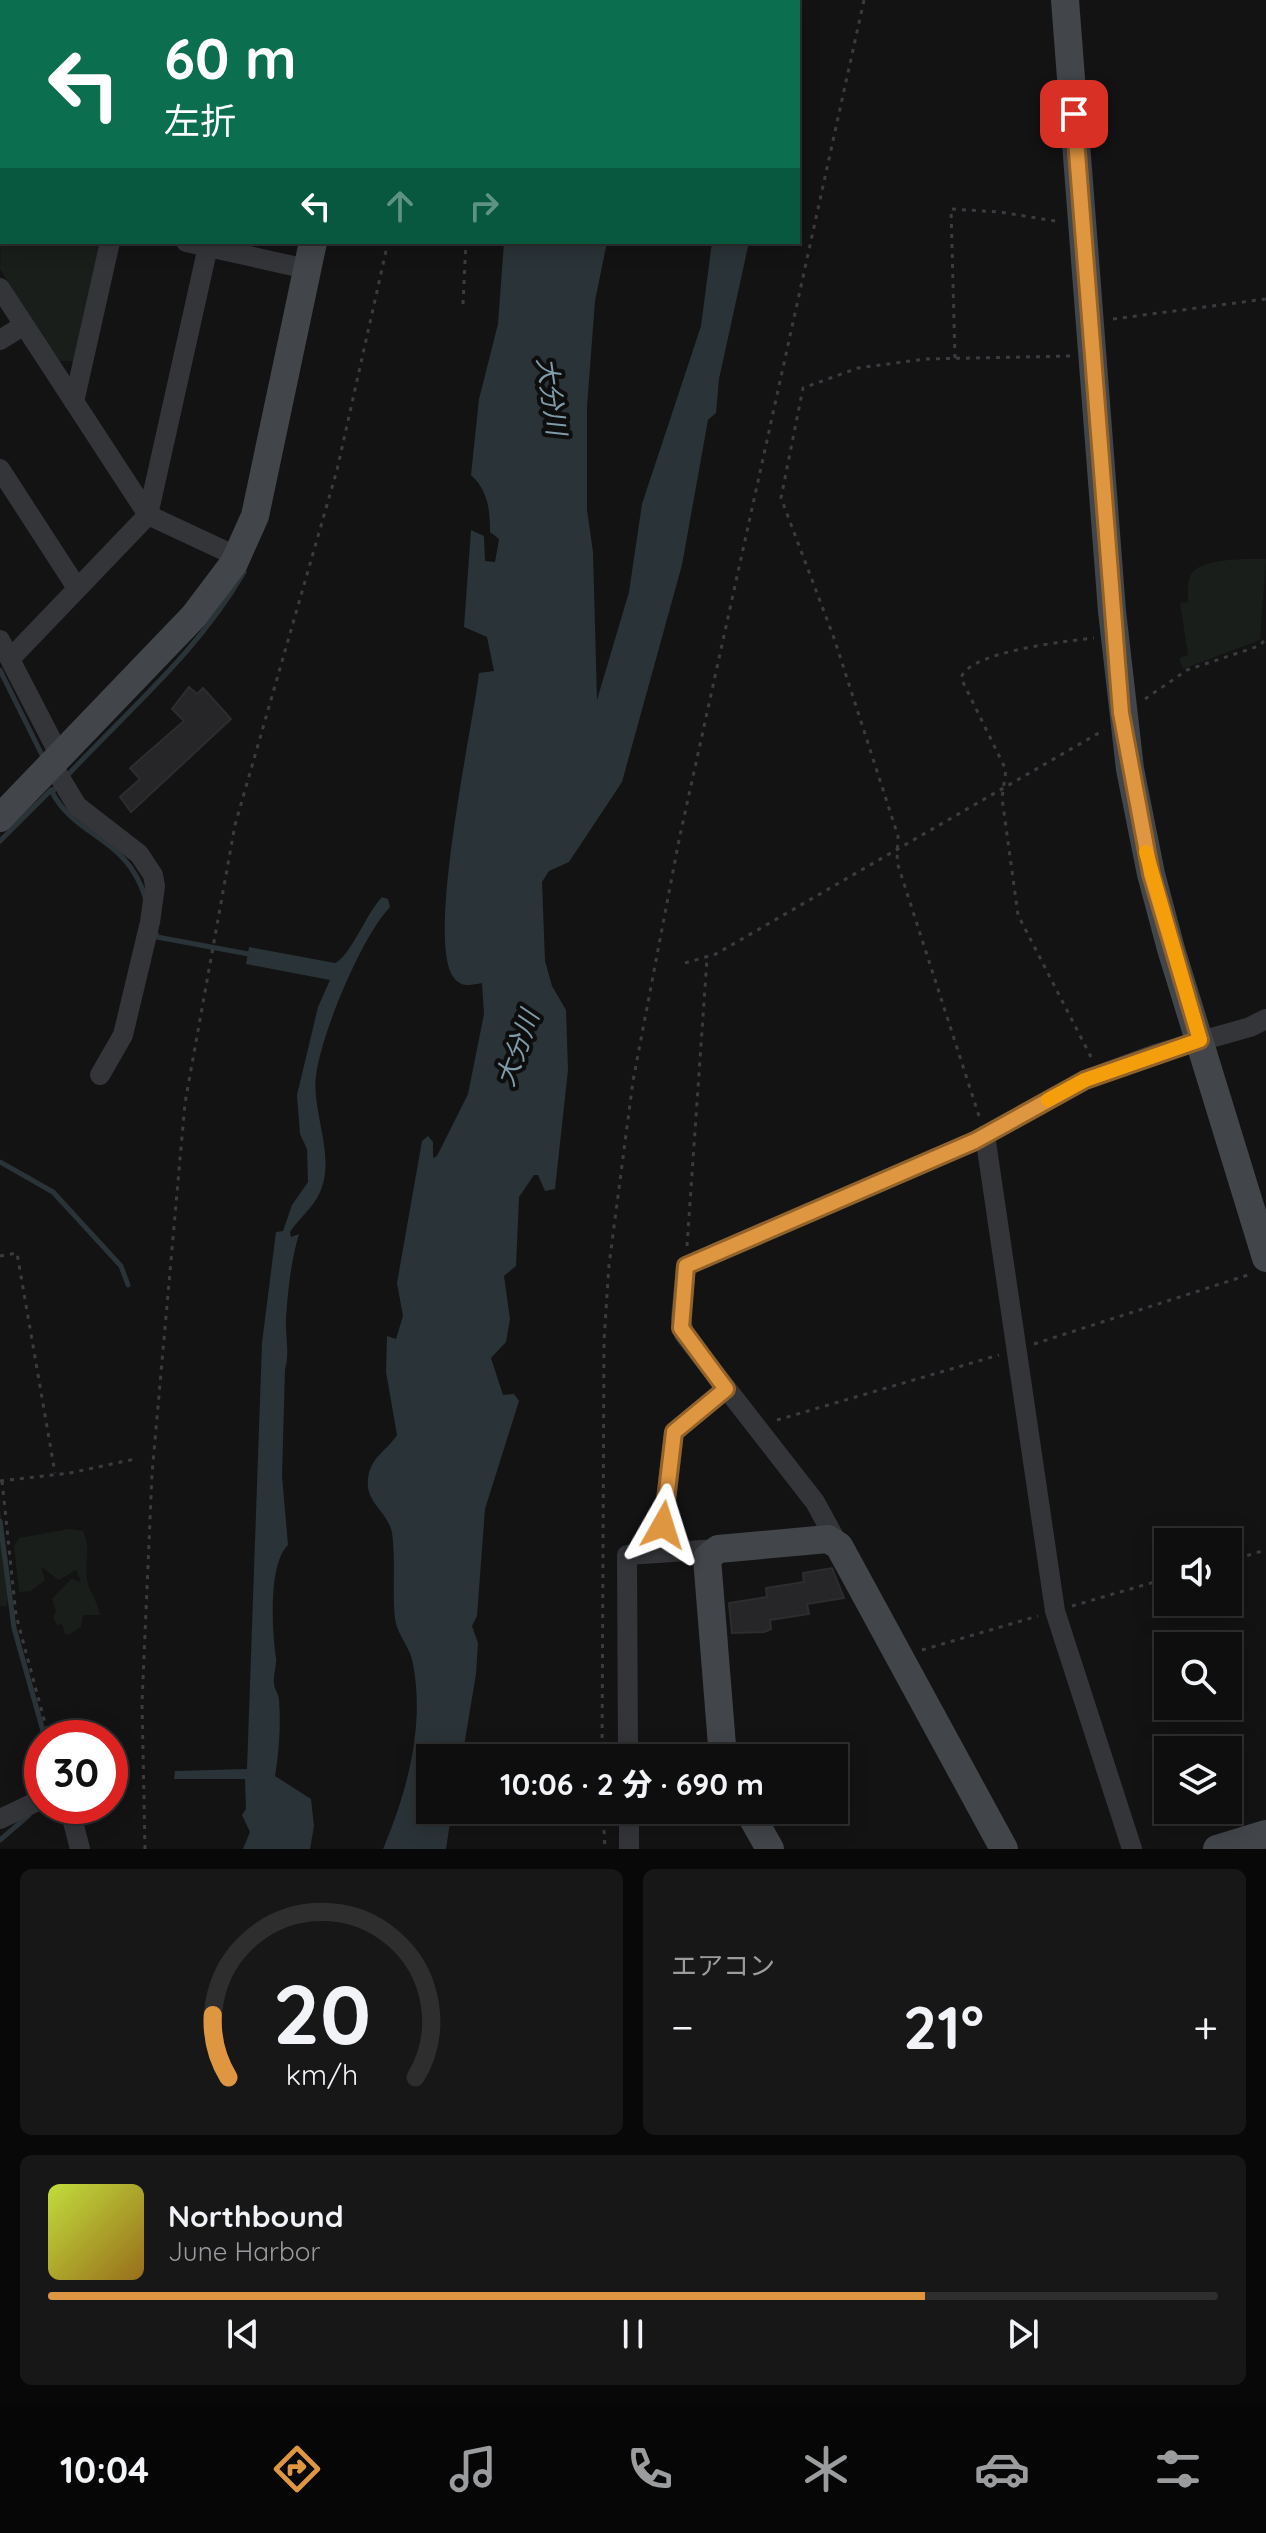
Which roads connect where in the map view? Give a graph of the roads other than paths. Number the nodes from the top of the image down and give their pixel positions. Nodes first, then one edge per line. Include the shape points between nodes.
1 (1065, 0) edge
2 (110, 244) edge
3 (208, 244) edge
4 (310, 255) edge
5 (0, 288) edge
6 (24, 325) junction
7 (0, 340) edge
8 (74, 402) junction
9 (0, 469) edge
10 (148, 515) junction
11 (238, 557) junction
12 (77, 588) junction
13 (0, 640) edge
14 (10, 659) junction
15 (57, 762) junction
16 (0, 818) edge
17 (1266, 1019) edge
18 (1200, 1040) junction
19 (100, 1075) dead end
20 (985, 1135) junction
21 (1266, 1258) edge
22 (726, 1389) junction
23 (839, 1546) junction
24 (718, 1549) junction
25 (660, 1553) junction
26 (628, 1744) edge
27 (722, 1744) edge
28 (24, 1808) edge
29 (0, 1819) edge
30 (74, 1824) edge
31 (629, 1824) edge
32 (756, 1824) edge
33 (1266, 1834) edge
34 (80, 1849) edge
35 (629, 1849) edge
36 (770, 1849) edge
37 (1004, 1849) edge
38 (1132, 1849) edge
39 (1217, 1849) edge

1 - 18 street via 1122,718 1151,874
2 - 8 street
3 - 4 street
3 - 10 street
4 - 11 street via 255,516
5 - 6 street
6 - 7 street
6 - 8 street
8 - 10 street
9 - 12 street
10 - 11 street
10 - 12 street
11 - 15 street via 213,596
12 - 14 street
13 - 14 street
14 - 15 street
15 - 16 street
15 - 19 street via 77,806 139,854 155,886 125,1027
17 - 18 street
18 - 20 street via 1100,1074
18 - 21 street
20 - 22 street via 686,1266 681,1328
20 - 38 street via 1055,1611
22 - 23 street via 815,1502
22 - 25 street via 674,1432
23 - 24 street via 820,1538
23 - 37 street
24 - 25 street
24 - 27 street via 706,1564
25 - 26 street via 627,1555
28 - 29 street
30 - 34 street
31 - 35 street
32 - 36 street
33 - 39 street

